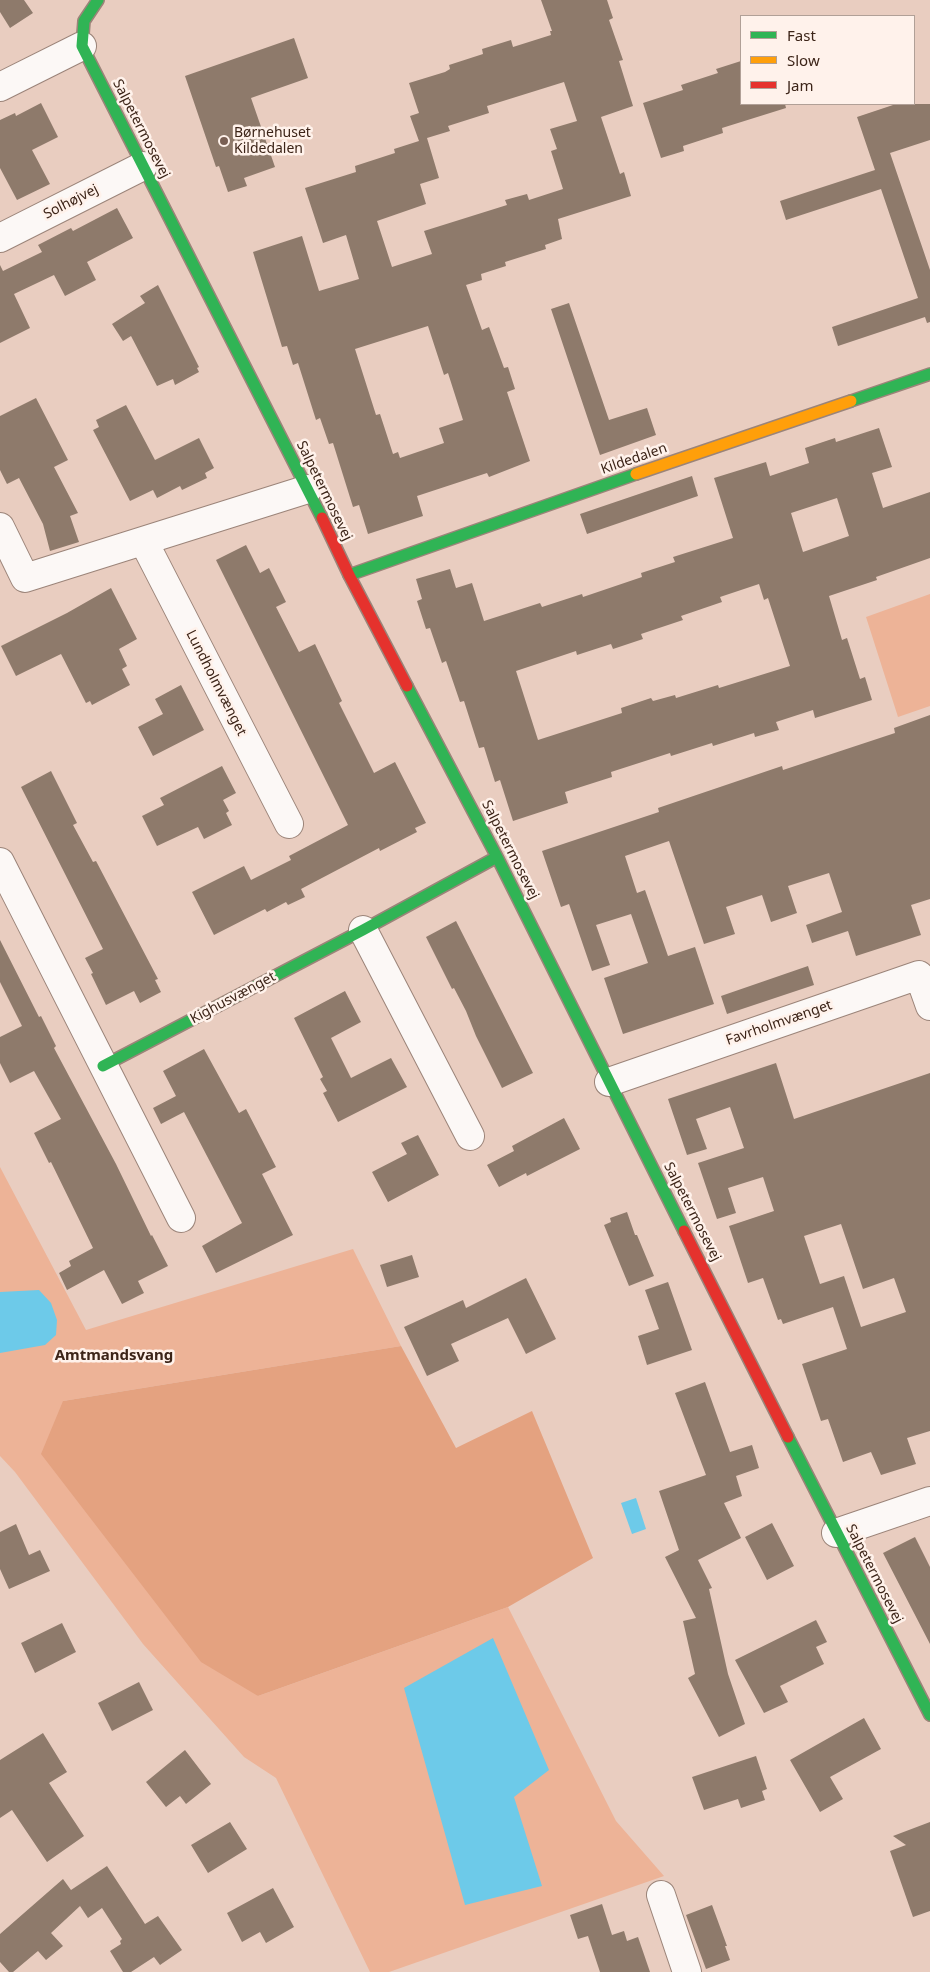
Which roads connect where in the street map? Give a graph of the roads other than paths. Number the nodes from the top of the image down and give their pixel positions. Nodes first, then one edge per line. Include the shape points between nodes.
1 (98, 0) edge
2 (82, 46) junction
3 (0, 87) edge
4 (143, 166) junction
5 (0, 238) edge
6 (930, 374) edge
7 (308, 489) junction
8 (0, 527) edge
9 (144, 542) junction
10 (349, 575) junction
11 (289, 824) dead end
12 (497, 857) junction
13 (0, 862) edge
14 (363, 930) junction
15 (930, 1006) edge
16 (103, 1066) junction
17 (609, 1082) junction
18 (470, 1136) dead end
19 (180, 1218) dead end
20 (930, 1501) edge
21 (836, 1532) junction
22 (930, 1715) edge
23 (661, 1895) dead end
24 (687, 1972) edge

1 - 2 street via 84,21
2 - 3 street
2 - 4 street, Salpetermosevej
4 - 5 street, Solhøjvej
4 - 7 street, Salpetermosevej
6 - 10 street, Kildedalen
7 - 9 street
7 - 10 street, Salpetermosevej
8 - 9 street via 25,578
9 - 11 street, Lundholmvænget
10 - 12 street, Salpetermosevej
12 - 14 street, Kighusvænget
12 - 17 street, Salpetermosevej
13 - 16 street
14 - 16 street, Kighusvænget
14 - 18 street
15 - 17 street, Favrholmvænget via 919,975
16 - 19 street
17 - 21 street, Salpetermosevej
20 - 21 street
21 - 22 street, Salpetermosevej
23 - 24 street

